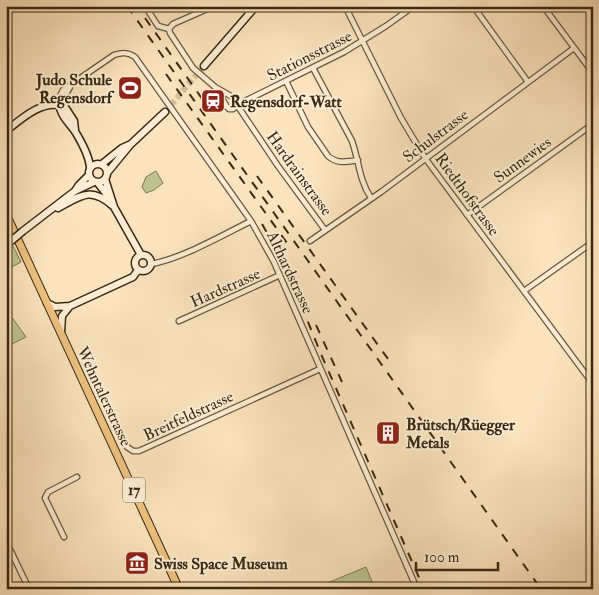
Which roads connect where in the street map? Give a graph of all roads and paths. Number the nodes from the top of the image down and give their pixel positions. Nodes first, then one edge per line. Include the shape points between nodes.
1 (145, 6) edge
2 (214, 6) edge
3 (256, 6) edge
4 (345, 6) edge
5 (414, 6) edge
6 (473, 6) edge
7 (544, 6) edge
8 (169, 29) junction
9 (362, 42) junction
10 (574, 48) junction
11 (204, 66) tunnel mouth
12 (313, 68) junction
13 (593, 73) edge
14 (286, 81) junction
15 (528, 82) junction
16 (216, 87) junction
17 (60, 105) junction
18 (237, 105) junction
19 (165, 112) tunnel mouth
20 (593, 124) edge
21 (6, 131) edge
22 (130, 144) junction
23 (84, 148) junction
24 (425, 158) junction
25 (358, 160) junction
26 (100, 164) junction
27 (90, 167) junction
28 (89, 175) junction
29 (106, 176) junction
30 (96, 182) junction
31 (75, 191) junction
32 (371, 198) junction
33 (113, 204) junction
34 (49, 210) junction
35 (6, 214) edge
36 (467, 215) junction
37 (251, 221) junction
38 (325, 230) junction
39 (310, 241) dead end
40 (593, 242) edge
41 (8, 243) edge
42 (141, 255) junction
43 (151, 264) junction
44 (138, 270) junction
45 (280, 275) junction
46 (524, 291) junction
47 (47, 303) junction
48 (70, 306) junction
49 (179, 321) dead end
50 (61, 333) junction
51 (320, 369) junction
52 (593, 373) edge
53 (588, 377) junction
54 (593, 384) edge
55 (99, 387) dead end
56 (77, 477) dead end
57 (64, 537) dead end
58 (6, 541) edge
59 (29, 589) edge
60 (180, 589) edge
61 (417, 589) edge

1 - 8 street via 158,26
2 - 8 street via 173,24
3 - 11 main road
4 - 9 street, Riedthofstrasse
5 - 9 street, Stationsstrasse
6 - 15 street
7 - 10 street
8 - 16 street, Hardrainstrasse via 193,68
9 - 12 street, Stationsstrasse
9 - 24 street, Riedthofstrasse
10 - 13 street
10 - 15 street, Schulstrasse
12 - 14 street, Stationsstrasse
12 - 25 street via 352,141
14 - 18 street, Stationsstrasse
14 - 25 street via 308,127 328,156 341,162
15 - 24 street, Schulstrasse
16 - 18 street, Hardrainstrasse via 232,96
16 - 18 street, Hardrainstrasse via 226,107 234,109
17 - 21 main road via 42,106
17 - 23 main road via 74,121
17 - 37 street, Althardstrasse via 60,93 114,55 124,53 135,57
18 - 38 street, Hardrainstrasse
19 - 22 main road
20 - 36 street, Sunnewies
22 - 26 main road
22 - 29 main road
23 - 26 main road
23 - 27 main road
24 - 32 street, Schulstrasse
24 - 36 street, Riedthofstrasse
25 - 32 street via 361,179
26 - 27 main road
26 - 29 main road via 106,168
27 - 28 main road
28 - 30 main road
28 - 31 main road
29 - 30 main road
29 - 33 main road
30 - 31 main road
30 - 33 main road
31 - 34 main road
32 - 38 street, Schulstrasse
33 - 34 main road via 89,194
33 - 42 main road
34 - 41 main road, bridge
35 - 47 main road, Wehntalerstrasse / 17
36 - 46 street, Riedthofstrasse
37 - 43 street via 180,255
37 - 45 street, Althardstrasse
38 - 39 street, Schulstrasse
40 - 46 street
42 - 43 main road via 148,256
42 - 44 main road via 136,258
43 - 44 main road via 145,271
44 - 48 main road
45 - 49 street, Hardstrasse
45 - 51 street, Althardstrasse
46 - 53 street, Riedthofstrasse
47 - 48 main road via 55,307
47 - 50 main road, Wehntalerstrasse / 17
48 - 50 main road via 62,316
50 - 60 main road, Wehntalerstrasse / 17
51 - 55 street, Breitfeldstrasse via 140,451 127,447
51 - 61 street, Althardstrasse
52 - 53 street
53 - 54 street, Riedthofstrasse
56 - 57 street via 48,492 46,498
58 - 59 street

